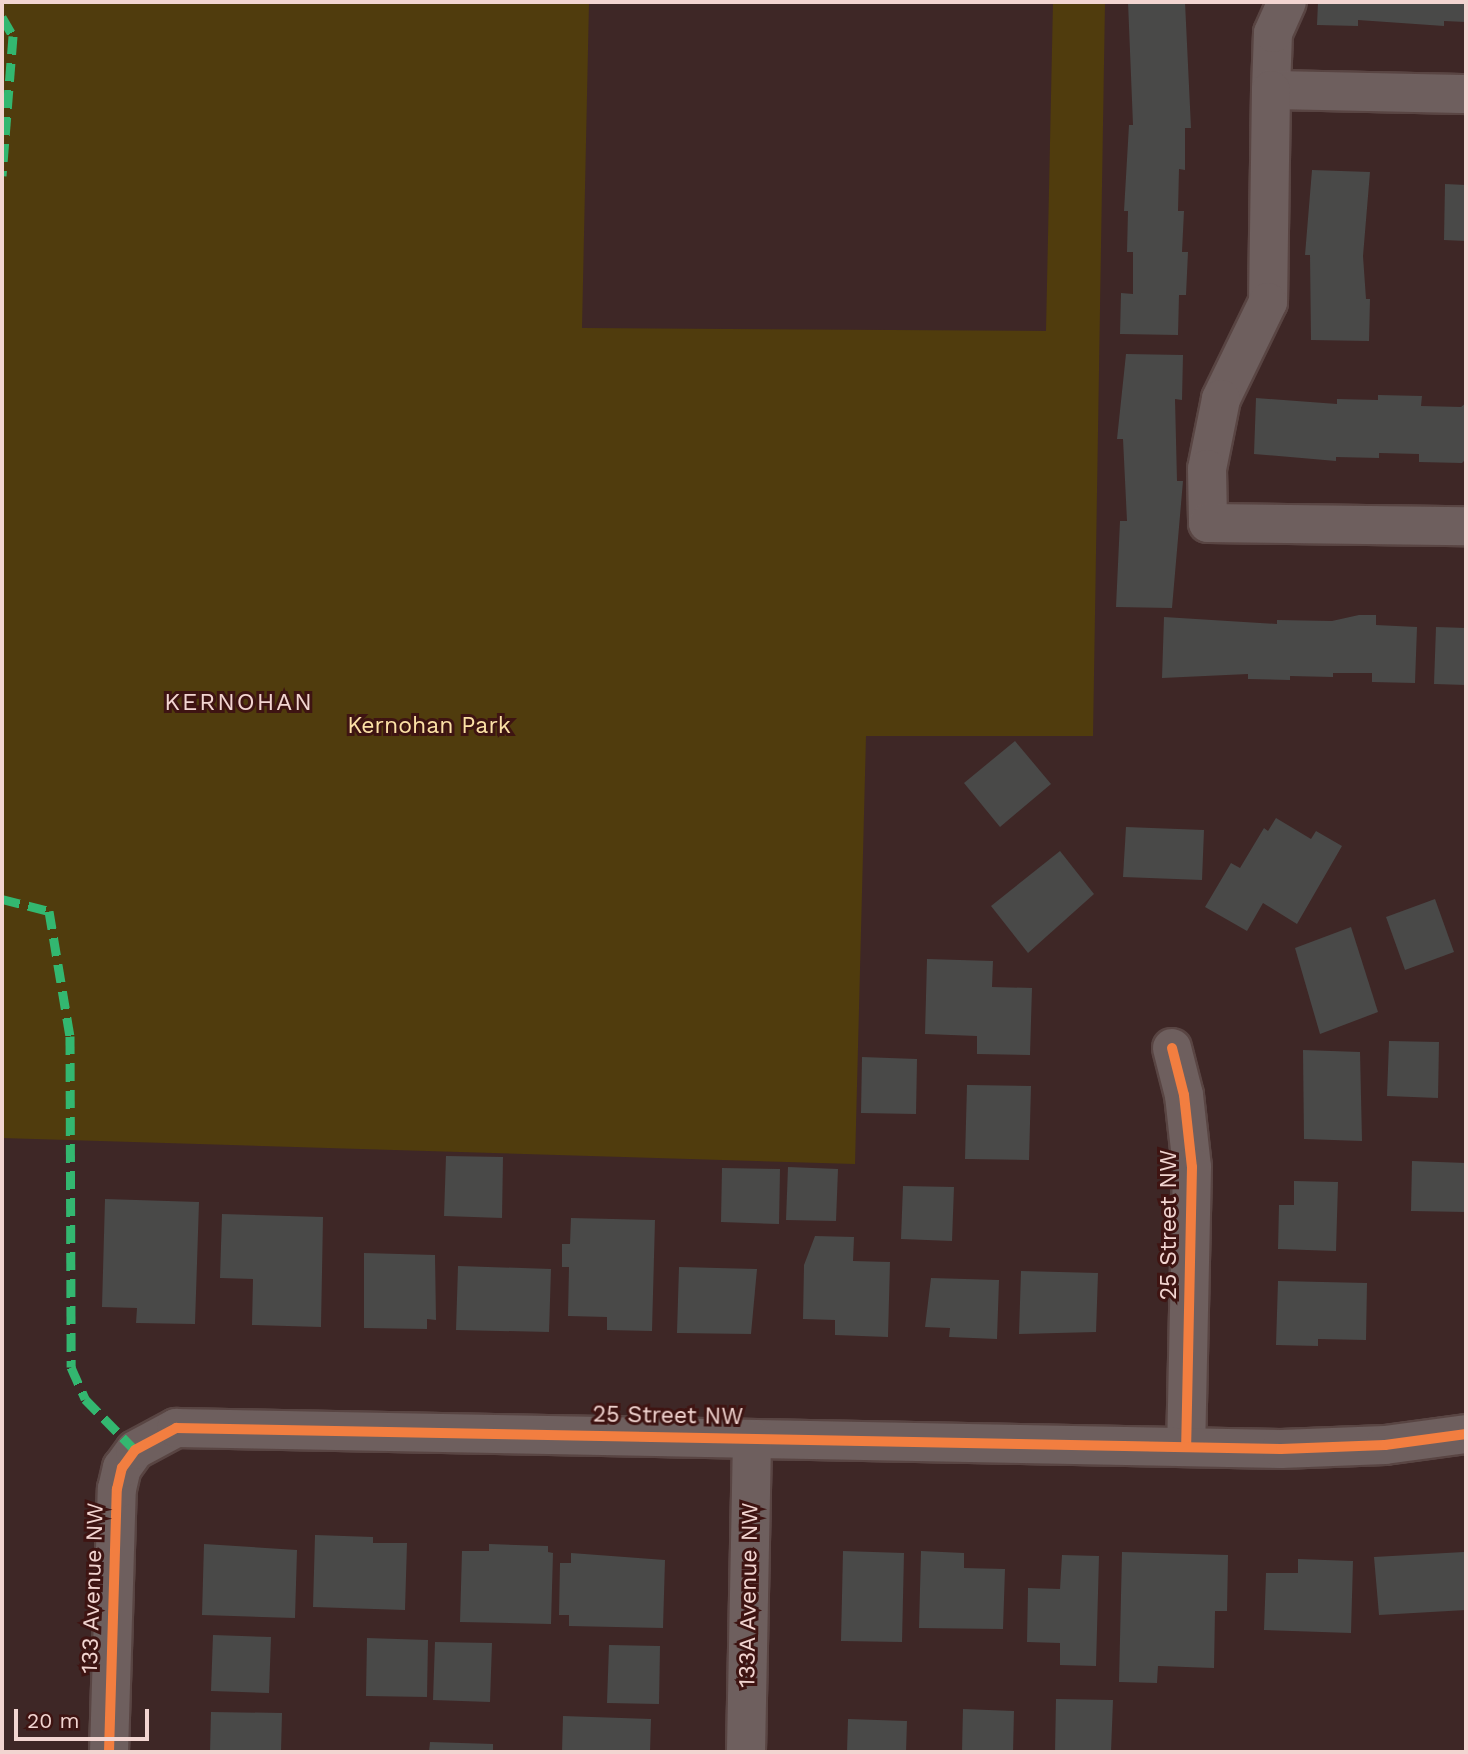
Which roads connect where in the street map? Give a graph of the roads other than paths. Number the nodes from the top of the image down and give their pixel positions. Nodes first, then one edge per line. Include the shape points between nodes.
1 (1287, 2) edge
2 (1271, 90) junction
3 (1466, 94) edge
4 (1466, 526) edge
5 (1172, 1048) dead end
6 (1466, 1434) edge
7 (752, 1438) junction
8 (151, 1439) joint
9 (1186, 1447) junction
10 (109, 1752) edge
11 (746, 1752) edge

1 - 2 street via 1273,33
2 - 3 street
2 - 4 street via 1268,302 1221,399 1207,469 1208,523
5 - 9 street, 25 Street NW via 1190,1131 1192,1167
6 - 9 street, 25 Street NW via 1335,1448
7 - 8 street, 25 Street NW via 200,1427 176,1429
7 - 9 street, 25 Street NW
7 - 11 street, 133A Avenue NW
8 - 10 street, 133 Avenue NW via 135,1450 122,1468 115,1499

